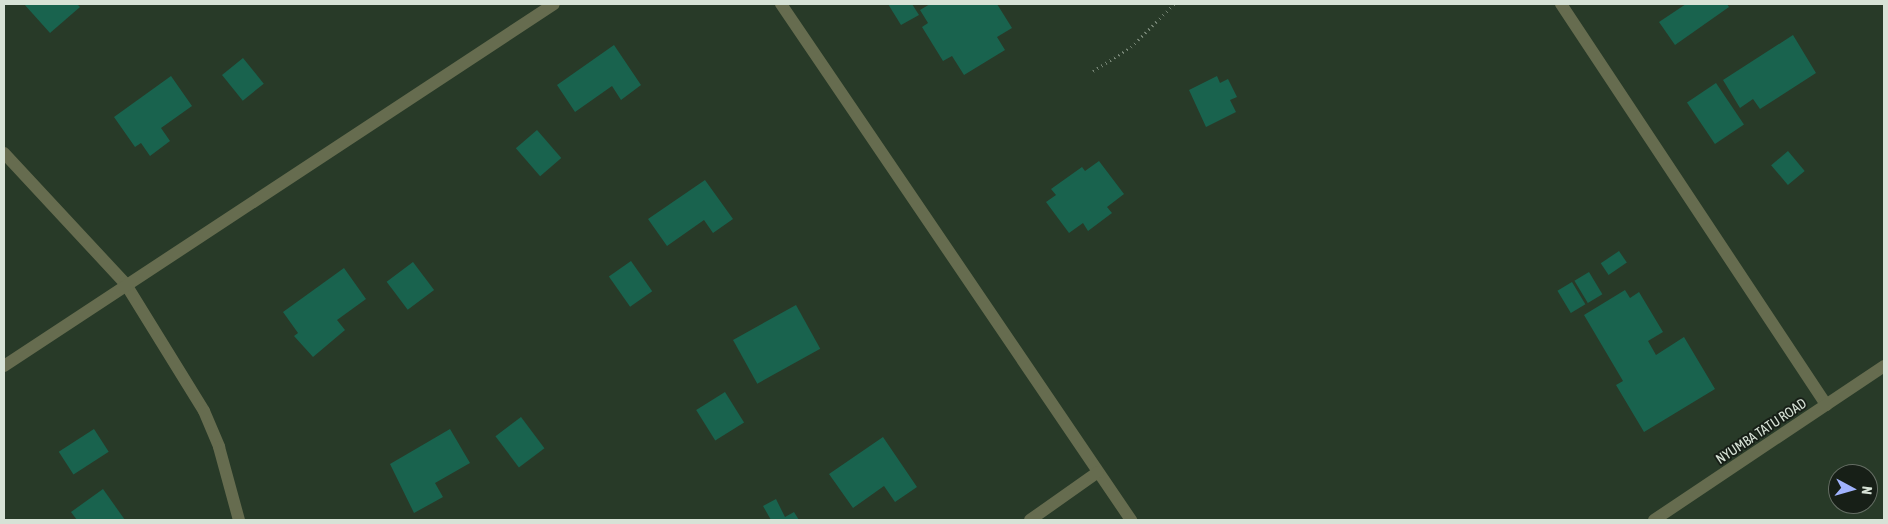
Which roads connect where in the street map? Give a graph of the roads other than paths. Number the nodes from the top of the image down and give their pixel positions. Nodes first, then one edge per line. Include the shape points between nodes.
1 (554, 4) edge
2 (781, 4) edge
3 (1561, 4) edge
4 (4, 153) edge
5 (125, 283) junction
6 (4, 366) edge
7 (1884, 366) edge
8 (1826, 405) junction
9 (1098, 472) junction
10 (239, 520) edge
11 (1030, 520) edge
12 (1131, 520) edge
13 (1654, 520) edge

1 - 5 street
2 - 9 street
3 - 8 street
4 - 5 street
5 - 6 street
5 - 10 street via 204,411 220,447
7 - 8 street, NYUMBA TATU ROAD
8 - 13 street, NYUMBA TATU ROAD
9 - 11 street
9 - 12 street

